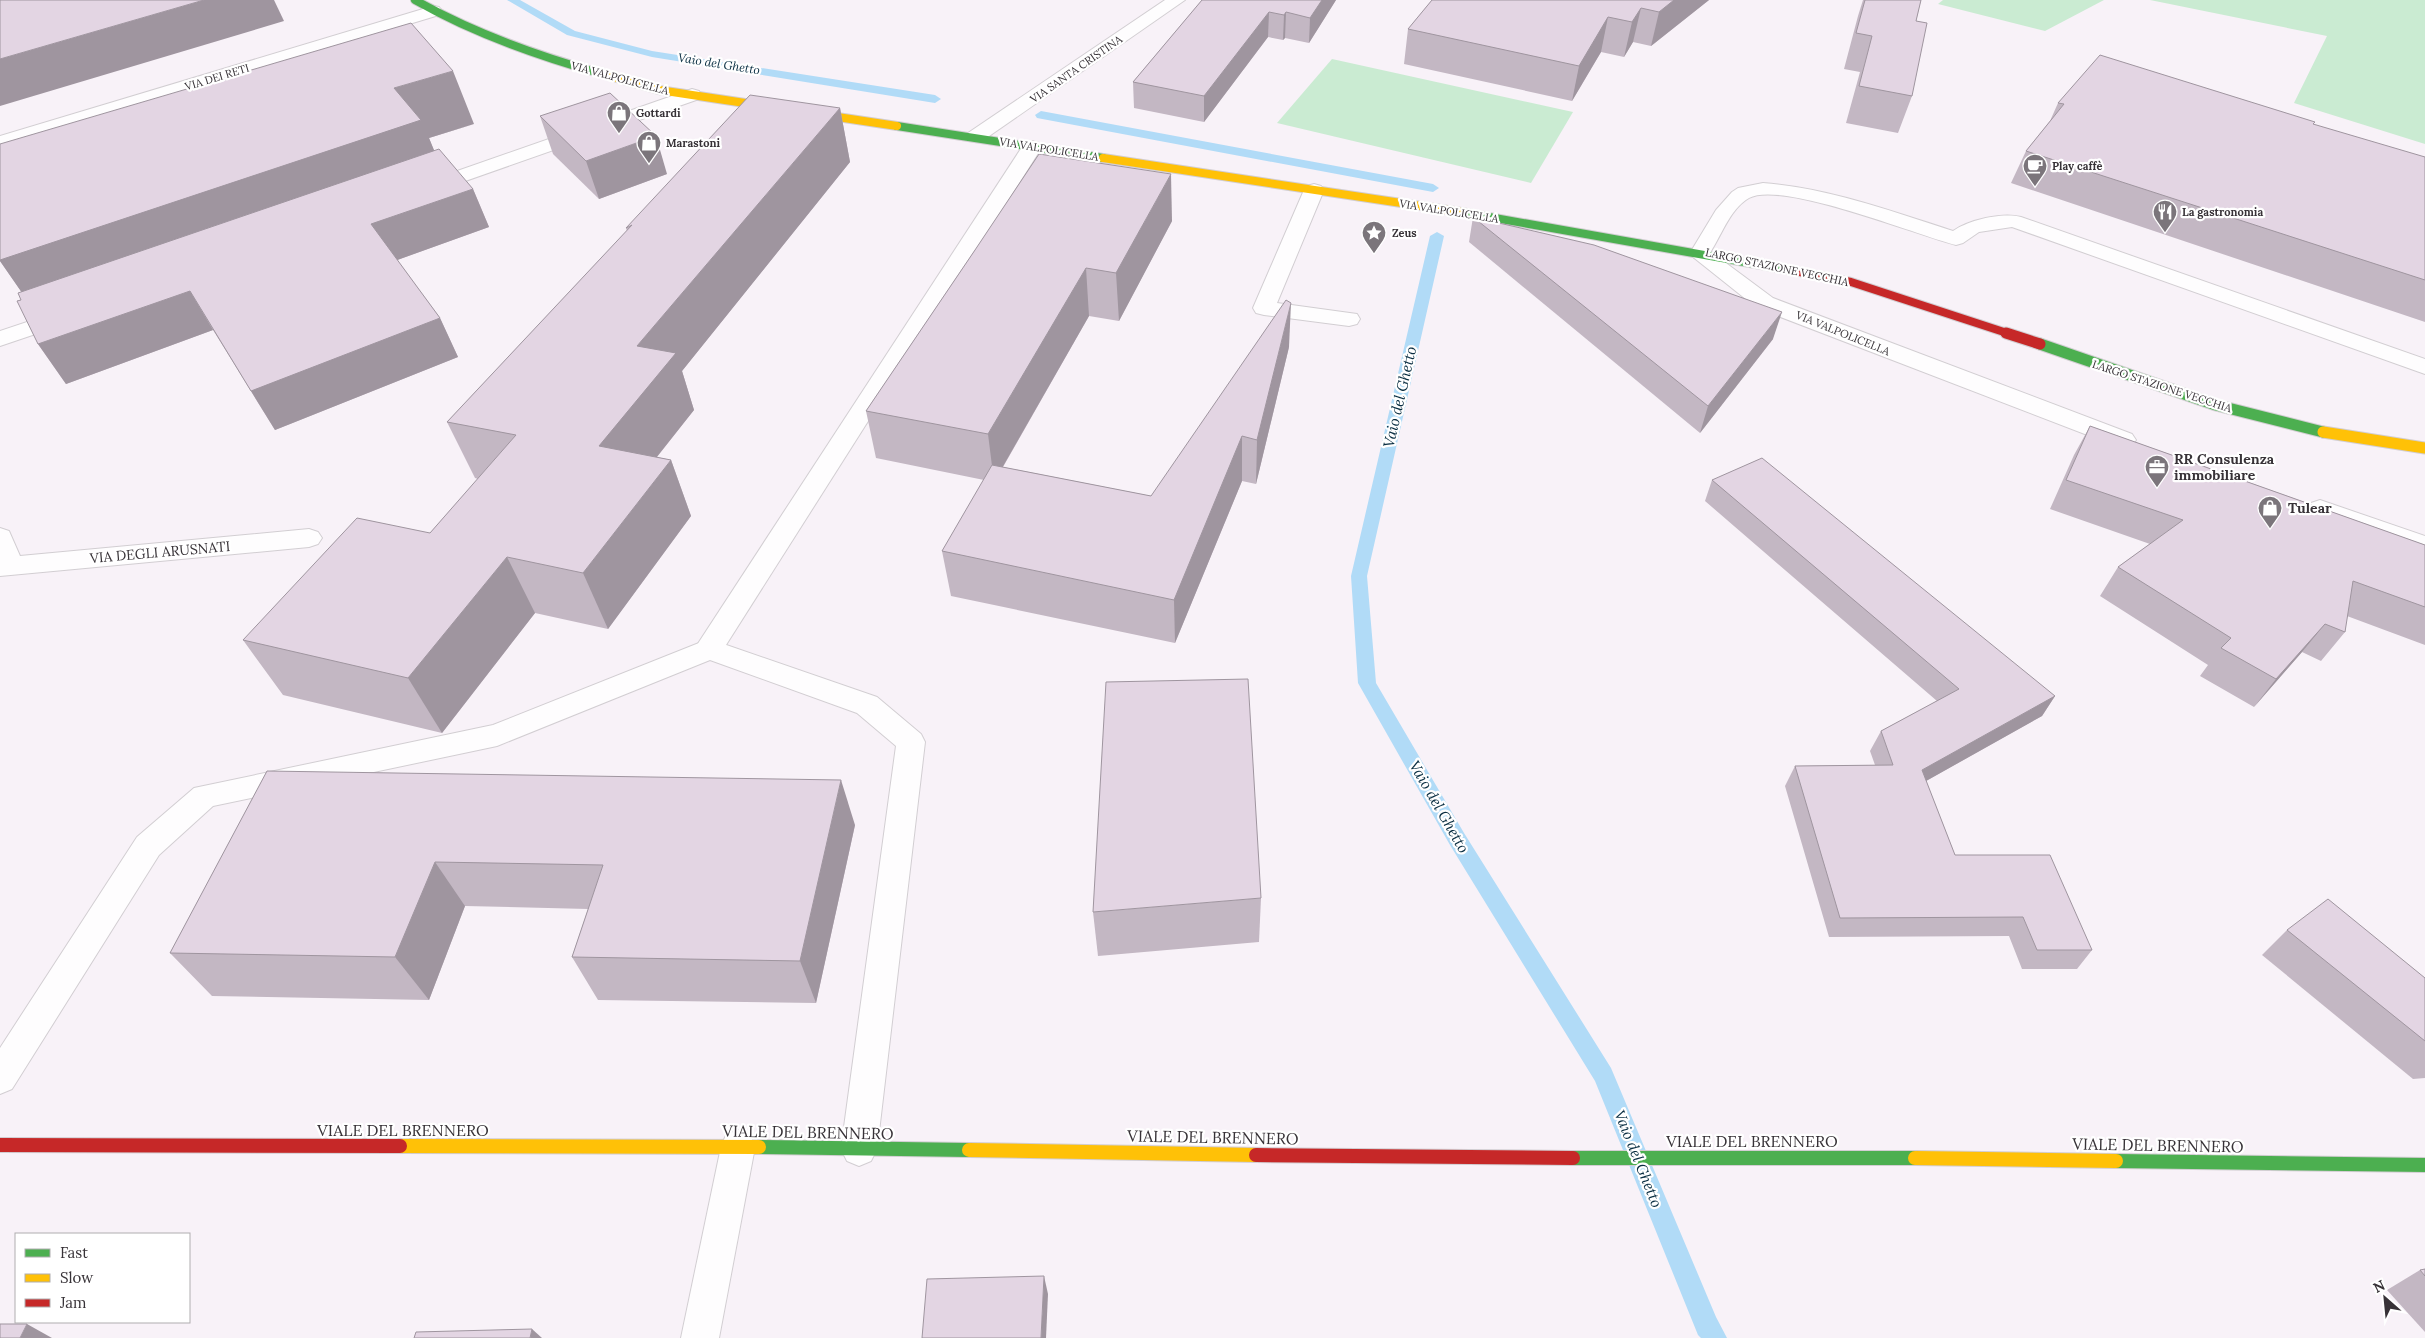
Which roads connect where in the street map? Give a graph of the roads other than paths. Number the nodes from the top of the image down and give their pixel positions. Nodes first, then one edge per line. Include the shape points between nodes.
1 (415, 0) edge
2 (1176, 0) edge
3 (433, 11) junction
4 (692, 95) junction
5 (975, 137) junction
6 (0, 142) edge
7 (1032, 146) junction
8 (1314, 190) junction
9 (412, 194) edge
10 (1700, 253) junction
11 (84, 309) edge
12 (1349, 319) dead end
13 (0, 339) edge
14 (2425, 367) edge
15 (2420, 445) edge
16 (2144, 448) edge
17 (2300, 502) edge
18 (0, 537) edge
19 (309, 538) dead end
20 (2425, 545) edge
21 (5, 566) edge
22 (709, 649) junction
23 (0, 1078) edge
24 (0, 1145) edge
25 (738, 1147) junction
26 (860, 1149) junction
27 (2425, 1166) edge
28 (700, 1338) edge

1 - 3 main road, VIA VALPOLICELLA
2 - 5 street, VIA SANTA CRISTINA
3 - 4 main road, VIA VALPOLICELLA via 540,57 658,90
3 - 6 street, VIA DEI RETI
4 - 5 main road, VIA VALPOLICELLA
4 - 9 street
5 - 7 main road, VIA VALPOLICELLA
7 - 8 main road, VIA VALPOLICELLA
7 - 22 street
8 - 10 main road, VIA VALPOLICELLA
8 - 12 street via 1264,308
10 - 14 street, LARGO STAZIONE VECCHIA via 1730,206 1744,192 1767,188 1806,194 1874,212 1956,239 1973,227 2014,221
10 - 15 main road, LARGO STAZIONE VECCHIA via 1851,282 2216,405 2325,433
10 - 16 street, VIA VALPOLICELLA via 1765,302
11 - 13 street
17 - 20 street
18 - 21 street, VIA DEGLI ARUSNATI
19 - 21 street, VIA DEGLI ARUSNATI
22 - 23 street via 497,735 204,796 148,846
22 - 26 street via 867,704 910,742
24 - 25 main road, VIALE DEL BRENNERO
25 - 26 main road, VIALE DEL BRENNERO
25 - 28 street
26 - 27 main road, VIALE DEL BRENNERO via 1498,1158 1836,1157

